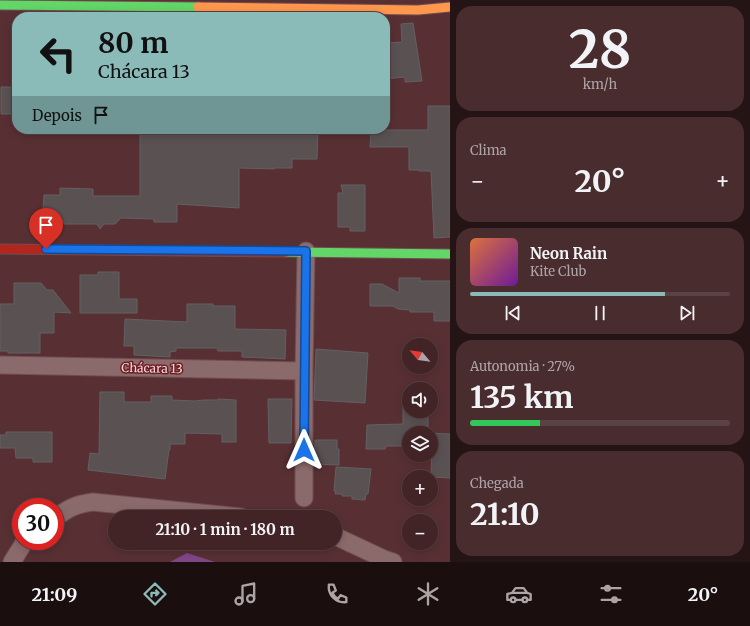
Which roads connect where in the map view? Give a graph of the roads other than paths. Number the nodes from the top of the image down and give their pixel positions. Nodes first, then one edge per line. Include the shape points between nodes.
1 (0, 5) edge
2 (450, 7) edge
3 (0, 249) edge
4 (306, 251) junction
5 (450, 254) edge
6 (0, 365) edge
7 (304, 371) junction
8 (304, 498) dead end
9 (171, 510) edge
10 (64, 512) edge
11 (342, 539) edge
12 (19, 550) edge
13 (12, 562) edge
14 (393, 562) edge

1 - 2 street via 418,10
3 - 4 street
4 - 5 street
4 - 7 street
6 - 7 street, Chácara 13
7 - 8 street
9 - 10 street via 93,502
11 - 14 street
12 - 13 street

